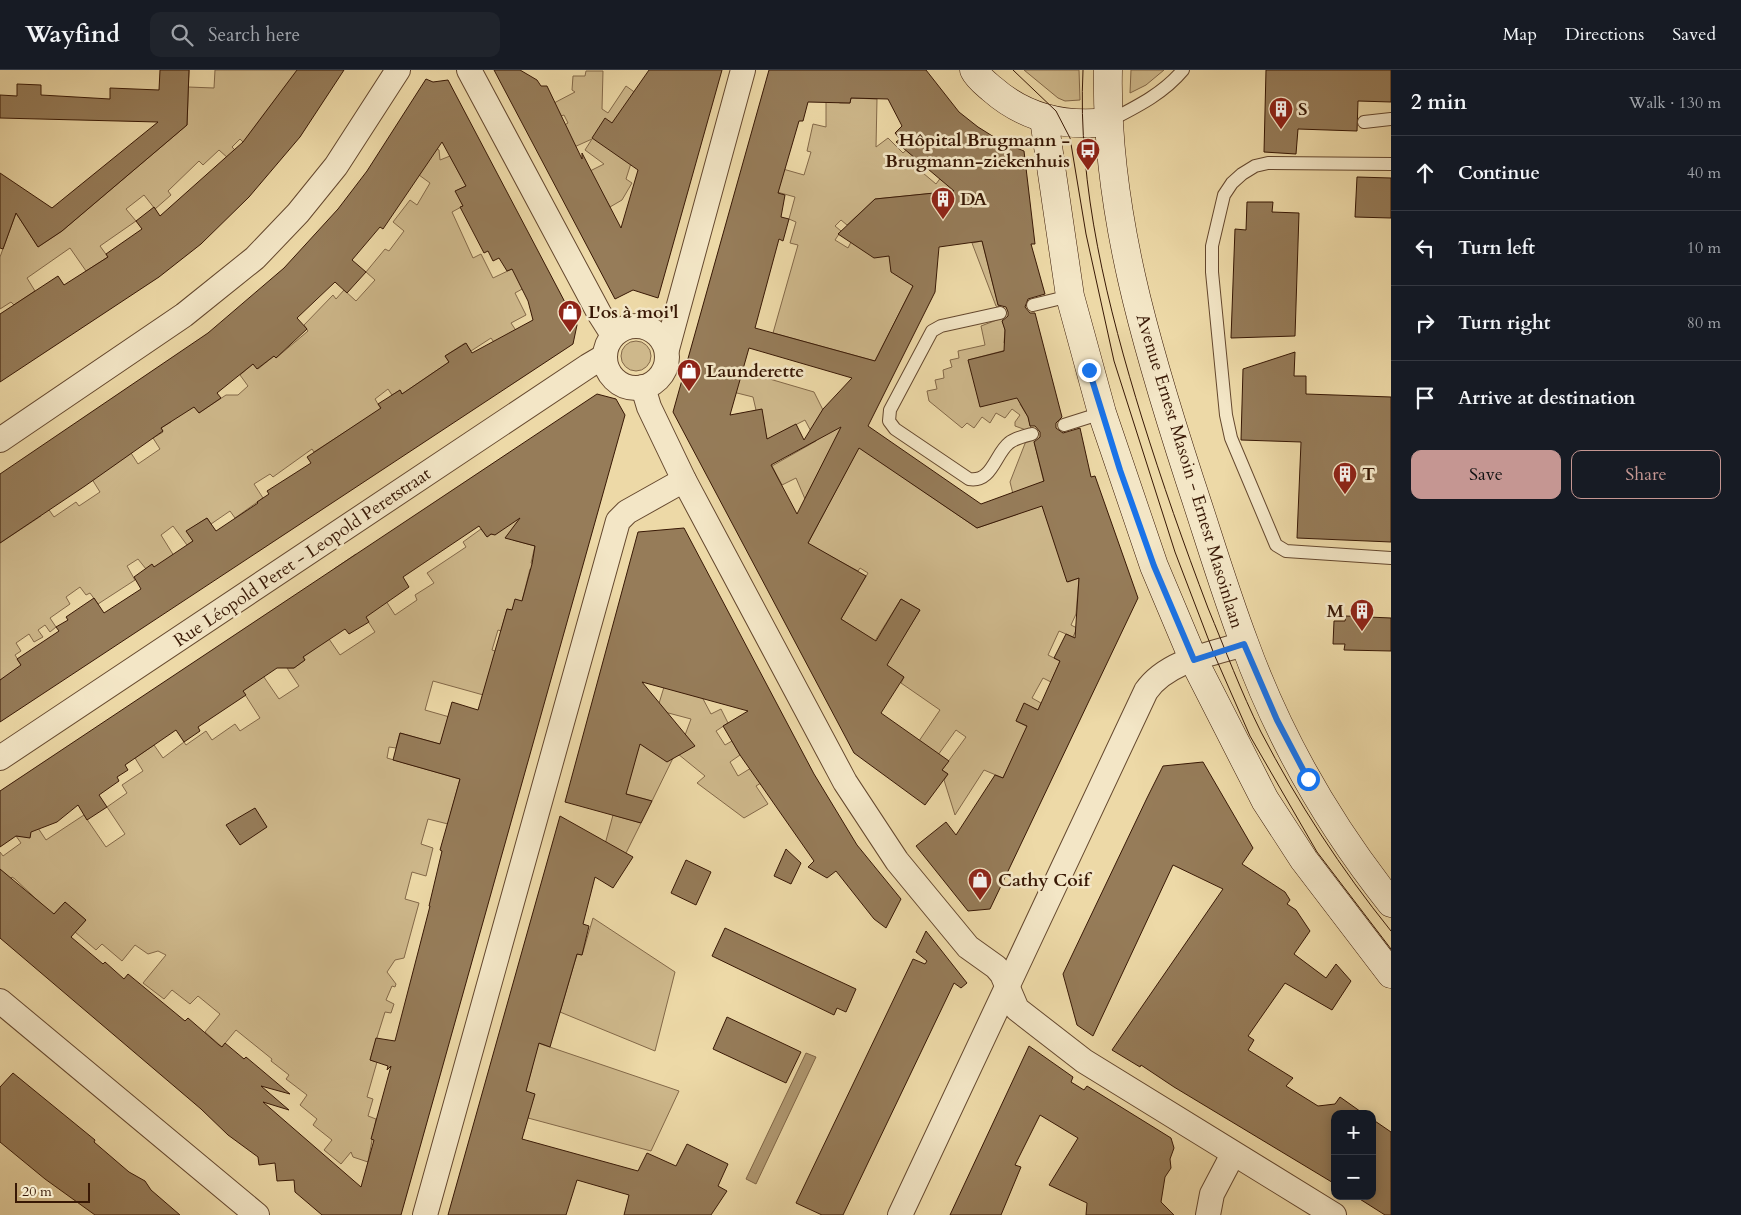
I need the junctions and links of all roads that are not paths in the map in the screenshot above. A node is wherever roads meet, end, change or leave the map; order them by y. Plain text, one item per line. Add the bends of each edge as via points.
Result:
1 (398, 70) edge
2 (468, 70) edge
3 (743, 70) edge
4 (974, 70) edge
5 (1108, 70) edge
6 (1183, 70) edge
7 (1044, 119) junction
8 (1391, 119) edge
9 (1107, 122) junction
10 (1364, 122) dead end
11 (1391, 164) edge
12 (1070, 296) junction
13 (1032, 305) dead end
14 (1000, 312) dead end
15 (609, 346) junction
16 (667, 350) junction
17 (643, 387) junction
18 (1102, 413) junction
19 (1064, 425) dead end
20 (1032, 434) dead end
21 (0, 440) edge
22 (684, 480) junction
23 (1391, 558) edge
24 (1244, 644) junction
25 (1194, 660) junction
26 (0, 758) edge
27 (1391, 903) edge
28 (1391, 974) edge
29 (1007, 987) junction
30 (0, 1001) edge
31 (1234, 1154) junction
32 (257, 1215) edge
33 (425, 1215) edge
34 (900, 1215) edge
35 (1208, 1215) edge
36 (1334, 1215) edge

1 - 21 street via 336,166 298,213 255,258 184,315
2 - 15 street via 598,313
3 - 16 street
4 - 7 street via 1007,103
5 - 9 street, Avenue Ernest Masoin - Ernest Masoinlaan
6 - 9 lane via 1152,98
7 - 9 street via 1084,125
7 - 12 street
8 - 10 lane
9 - 24 street, Avenue Ernest Masoin - Ernest Masoinlaan via 1119,214 1150,350
11 - 23 lane via 1268,163 1254,166 1232,183 1224,195 1211,260 1231,438 1276,544 1286,551
12 - 13 lane
12 - 18 street
14 - 20 lane via 932,331 890,410 889,421 895,429 974,480 988,474 1009,442
15 - 16 street via 630,326 649,328 657,333
15 - 17 street via 606,366 616,381 624,386
15 - 26 street, Rue Léopold Peret - Leopold Peretstraat via 588,366
16 - 17 street via 668,359 660,377
17 - 22 street via 649,407
18 - 19 lane
18 - 25 street via 1154,566
22 - 29 street via 841,775 897,861 968,946 996,967
22 - 33 street via 627,512 618,521
24 - 25 street
24 - 27 street, Avenue Ernest Masoin - Ernest Masoinlaan via 1277,720 1308,779 1342,836
25 - 28 street via 1270,808 1304,860
25 - 29 street via 1168,669 1146,691
29 - 31 street via 1021,1014 1060,1043
29 - 34 street
30 - 32 street
31 - 35 street via 1212,1194
31 - 36 street

